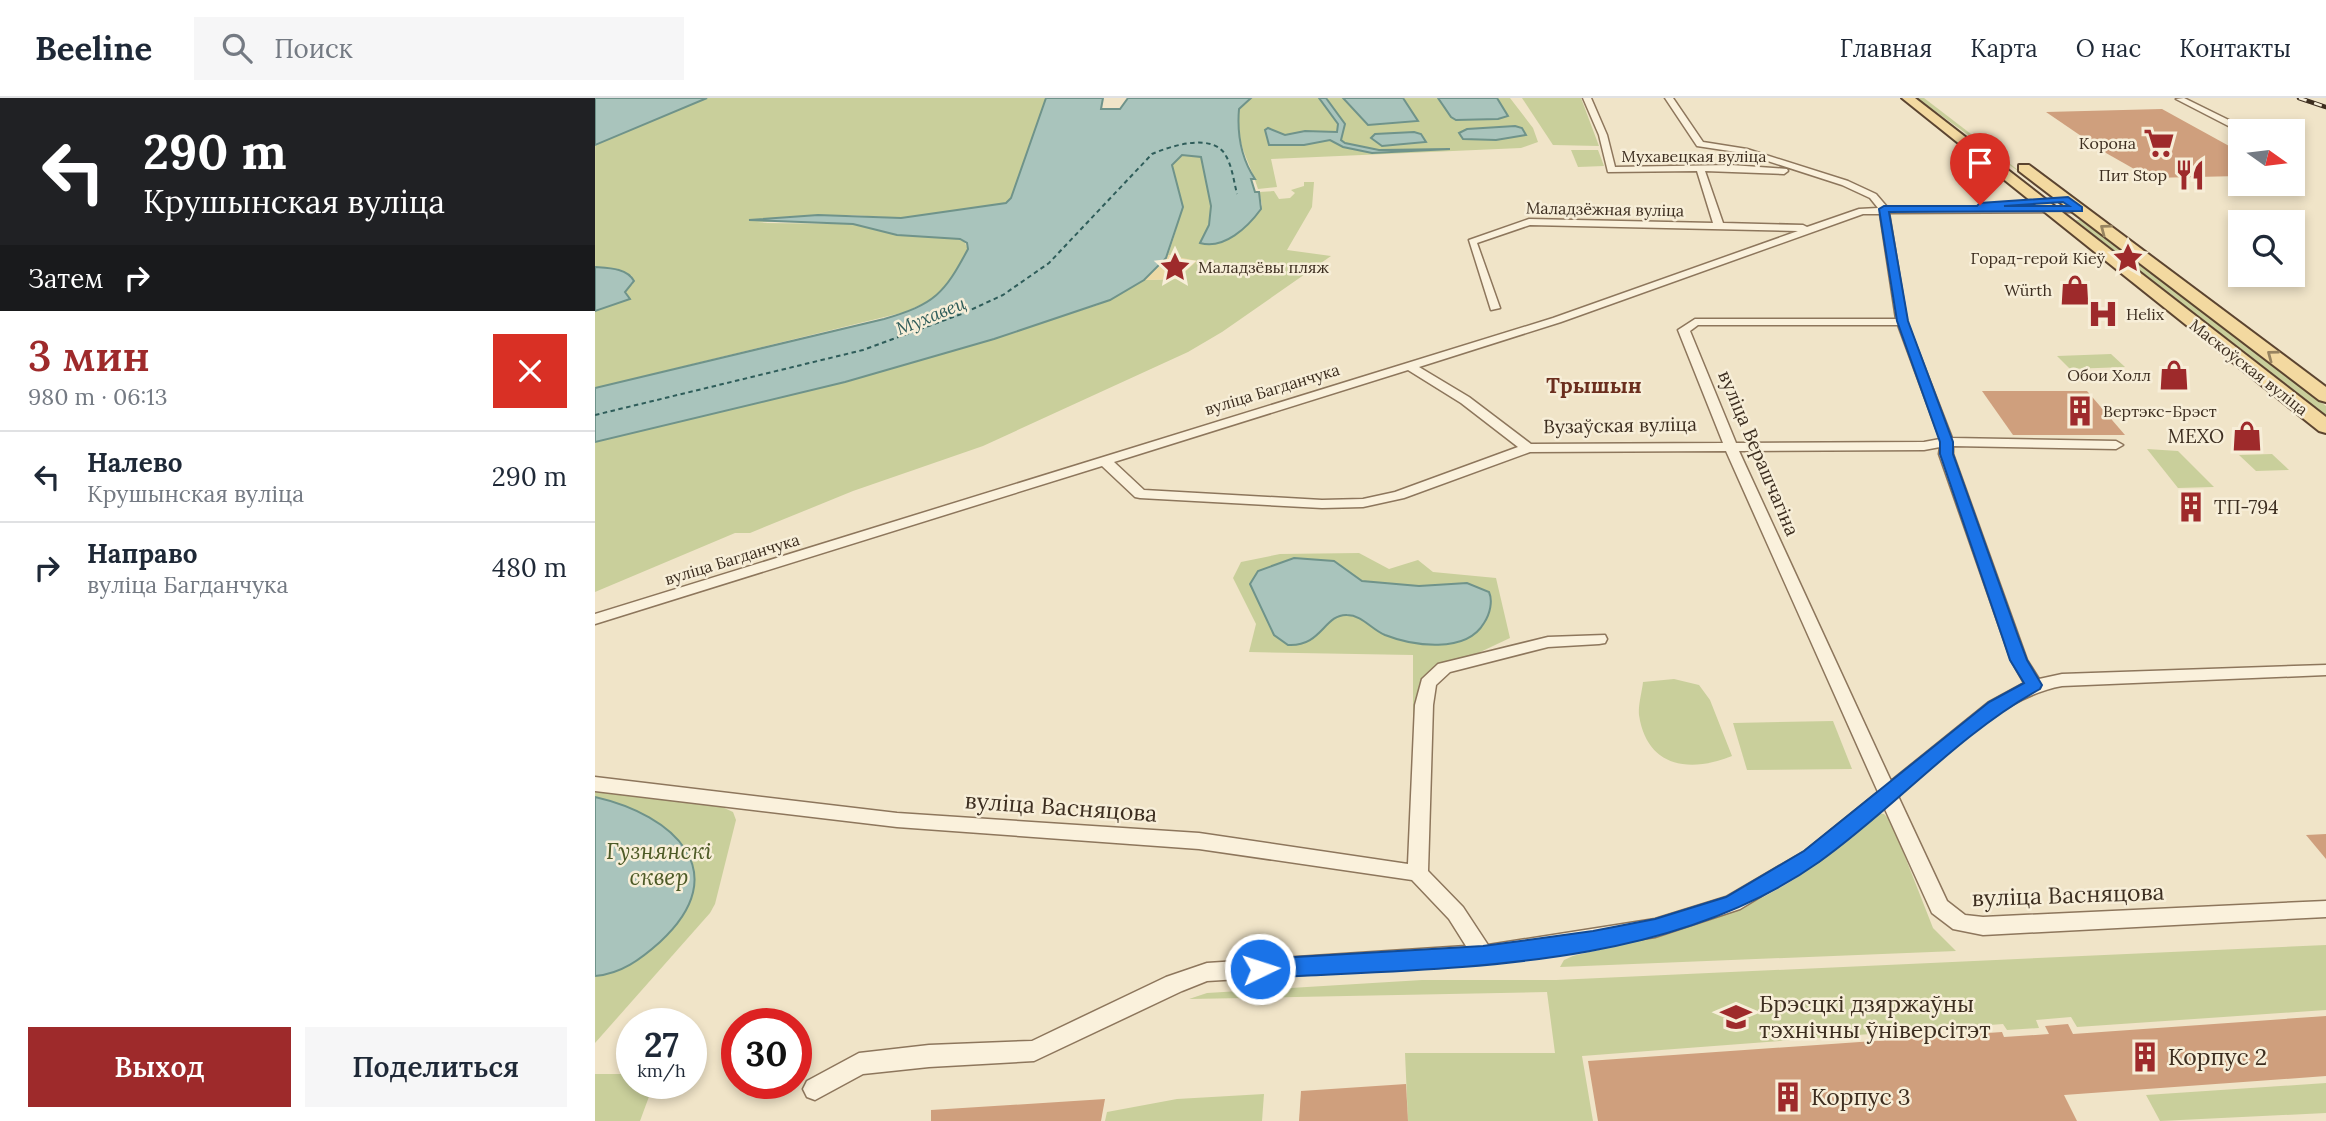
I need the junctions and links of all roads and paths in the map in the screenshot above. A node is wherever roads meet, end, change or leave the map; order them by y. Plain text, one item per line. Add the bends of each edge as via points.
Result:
1 (1587, 98) edge
2 (1669, 98) edge
3 (1908, 98) edge
4 (2180, 99) edge
5 (2228, 123) edge
6 (2011, 159) dead end
7 (1700, 168) junction
8 (1811, 174) junction
9 (2050, 202) junction
10 (1884, 209) junction
11 (1719, 226) junction
12 (1812, 228) junction
13 (1495, 308) dead end
14 (1902, 321) junction
15 (1408, 365) junction
16 (2326, 396) edge
17 (2326, 427) edge
18 (1947, 442) junction
19 (1730, 445) junction
20 (2116, 445) dead end
21 (1528, 448) junction
22 (1105, 461) junction
23 (595, 619) edge
24 (1599, 639) dead end
25 (2326, 670) edge
26 (2034, 685) junction
27 (595, 784) edge
28 (1889, 795) junction
29 (1418, 873) junction
30 (2326, 909) edge
31 (1483, 955) junction
32 (815, 1089) dead end

1 - 7 street, Мухавецкая вуліца via 1611,170
2 - 8 street via 1700,144 1744,151
3 - 9 main road, Маскоўская вуліца
4 - 5 street
6 - 9 main road, Маскоўская вуліца
7 - 8 street, Мухавецкая вуліца
7 - 11 street
8 - 10 street via 1863,190
9 - 10 street, вуліца Багданчука
16 -> 9 main road, Маскоўская вуліца via 2078,209
9 - 17 main road, Маскоўская вуліца
10 - 12 street, вуліца Багданчука via 1862,211
10 - 14 street
11 - 12 street, Маладзёжная вуліца
11 - 13 street, Маладзёжная вуліца via 1529,222 1488,233 1475,239 1472,246
12 - 15 street, вуліца Багданчука via 1556,320
14 - 18 street
14 - 19 street, вуліца Верашчагіна via 1687,324 1684,330
15 - 21 street via 1465,400
15 - 22 street, вуліца Багданчука
18 - 19 street, Вузаўская вуліца via 1924,446
18 - 20 street, Вузаўская вуліца
18 - 26 street via 1946,454 2010,636
19 - 21 street, Вузаўская вуліца
19 - 28 street, вуліца Верашчагіна
21 - 22 street, Вузаўская вуліца via 1390,498 1351,504 1140,494
22 - 23 street, вуліца Багданчука
24 - 29 street via 1548,642 1444,668 1428,683
25 - 26 street via 2062,680
26 - 28 street via 1995,706
27 - 29 street, вуліца Васняцова via 897,820 1199,841
28 - 30 street, вуліца Васняцова via 1933,899 1960,923 2007,926
28 - 31 street via 1812,856 1733,903 1655,928
29 - 31 street via 1456,913
31 - 32 street via 1207,972 1034,1051 859,1064

